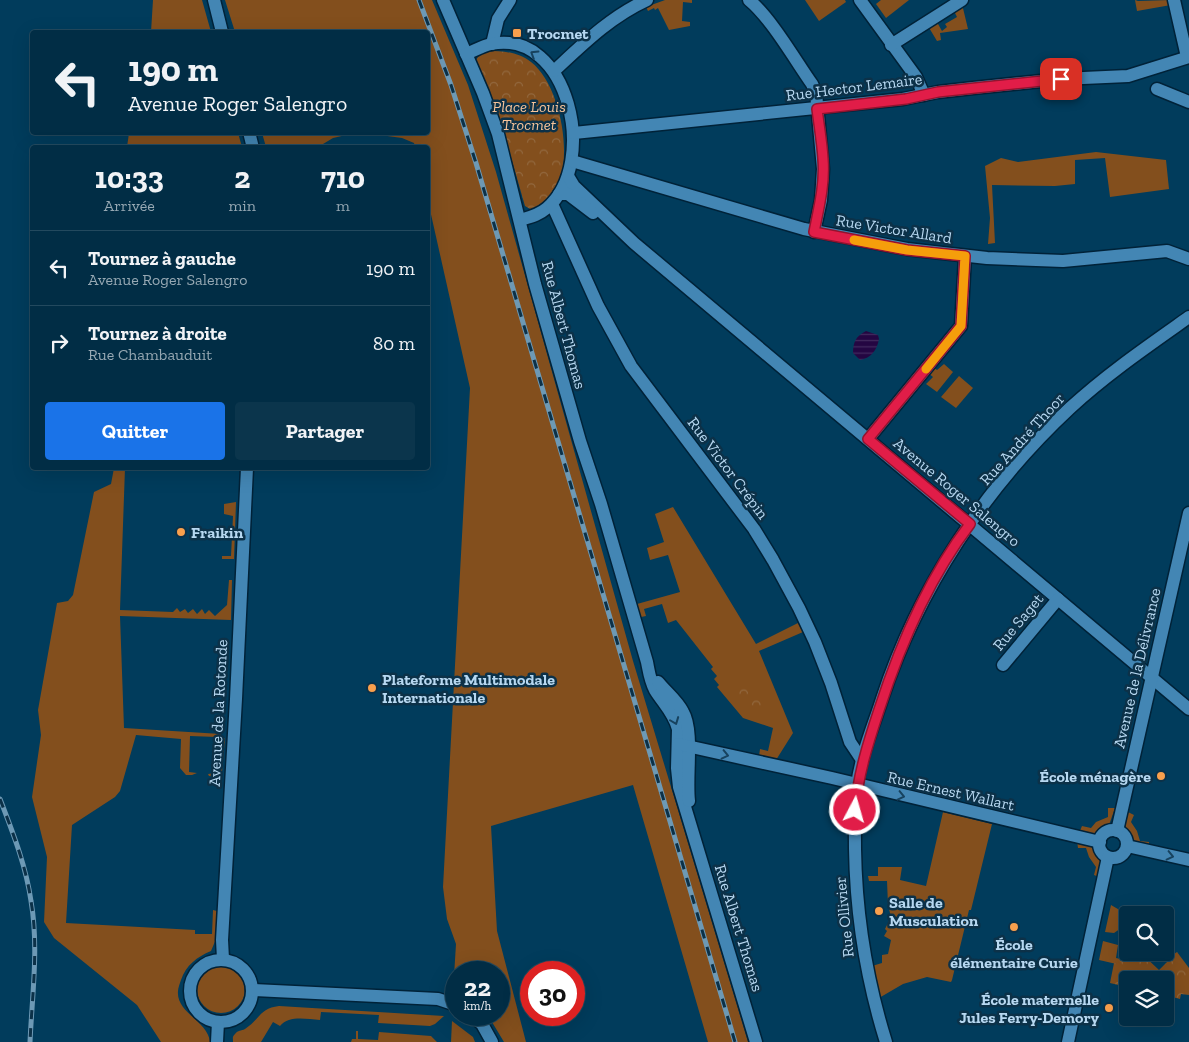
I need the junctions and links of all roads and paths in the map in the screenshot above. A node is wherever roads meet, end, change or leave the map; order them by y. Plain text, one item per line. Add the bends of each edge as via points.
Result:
1 (214, 0) edge
2 (443, 0) edge
3 (510, 0) edge
4 (647, 0) edge
5 (749, 0) edge
6 (860, 0) edge
7 (962, 0) edge
8 (1174, 0) edge
9 (222, 30) edge
10 (492, 44) junction
11 (891, 45) junction
12 (466, 54) junction
13 (1188, 57) edge
14 (554, 72) junction
15 (1157, 89) dead end
16 (924, 95) junction
17 (1189, 102) edge
18 (817, 109) junction
19 (574, 133) junction
20 (572, 161) junction
21 (568, 176) junction
22 (556, 199) junction
23 (520, 220) junction
24 (814, 232) junction
25 (634, 243) junction
26 (965, 256) junction
27 (1189, 259) edge
28 (1189, 317) edge
29 (868, 439) junction
30 (247, 470) edge
31 (1189, 513) edge
32 (970, 524) junction
33 (1058, 599) junction
34 (1002, 665) dead end
35 (1152, 678) junction
36 (1189, 709) edge
37 (683, 745) junction
38 (862, 760) junction
39 (857, 785) junction
40 (1117, 831) junction
41 (1100, 842) junction
42 (1127, 846) junction
43 (1108, 857) junction
44 (1189, 860) edge
45 (223, 960) junction
46 (252, 990) junction
47 (445, 1001) edge
48 (218, 1022) junction
49 (483, 1026) edge
50 (217, 1042) edge
51 (492, 1042) edge
52 (756, 1042) edge
53 (886, 1042) edge
54 (1068, 1042) edge

1 - 9 street
2 - 12 street, Rue Albert Thomas
3 - 10 street via 498,19
4 - 14 street via 603,26
5 - 18 street via 812,84
6 - 11 street
7 - 11 street
8 - 13 street
10 - 12 street
14 -> 10 street via 538,56 525,49 512,44
11 - 16 street via 916,77
12 - 23 street, Rue Albert Thomas via 493,120
13 - 16 street, Rue Hector Lemaire via 1119,78 1061,79
14 - 19 street via 563,89
15 - 17 street
16 - 18 street, Rue Hector Lemaire
18 - 19 street, Rue Hector Lemaire
18 - 24 street via 823,180
19 - 20 street
20 - 21 street
20 - 24 street, Rue Victor Allard
21 - 22 street
21 - 25 street, Avenue Roger Salengro via 574,186
22 - 23 street via 535,216
22 - 25 street, Avenue Roger Salengro via 568,194
22 - 38 street, Rue Victor Crépin via 598,306 631,366 754,529 773,560 815,642 850,742
23 - 37 street, Rue Albert Thomas via 580,441 649,673 654,687 672,713
24 - 26 street, Rue Victor Allard via 907,250
25 - 29 street, Avenue Roger Salengro
26 - 27 street, Rue Victor Allard via 1063,261 1160,251
26 - 29 street via 961,326
28 - 32 street, Rue André Thoor via 1070,408 1030,450
29 - 32 street, Avenue Roger Salengro
30 - 45 street, Avenue de la Rotonde
31 - 35 street, Avenue de la Délivrance
32 - 33 street, Avenue Roger Salengro
32 - 38 street, Rue André Thoor via 915,617 890,676
33 - 34 street, Rue Saget
33 - 35 street, Avenue Roger Salengro
35 - 36 street, Avenue Roger Salengro
35 - 40 street, Avenue de la Délivrance
37 -> 39 street, Rue Ernest Wallart
37 - 52 street, Rue Albert Thomas via 678,781
38 - 39 street, Rue André Thoor
39 -> 41 street, Rue Ernest Wallart
39 - 53 street, Rue Ollivier via 858,913 867,970
40 - 41 street via 1104,834
40 - 42 street via 1124,835
41 - 43 street via 1102,852
42 - 43 street via 1118,857
42 -> 44 street
43 - 54 street
45 - 46 street via 245,970
45 - 48 street via 201,967 195,973 190,989 198,1012
46 - 47 street
46 - 48 street via 244,1012 230,1021
48 - 50 street
49 - 51 street

